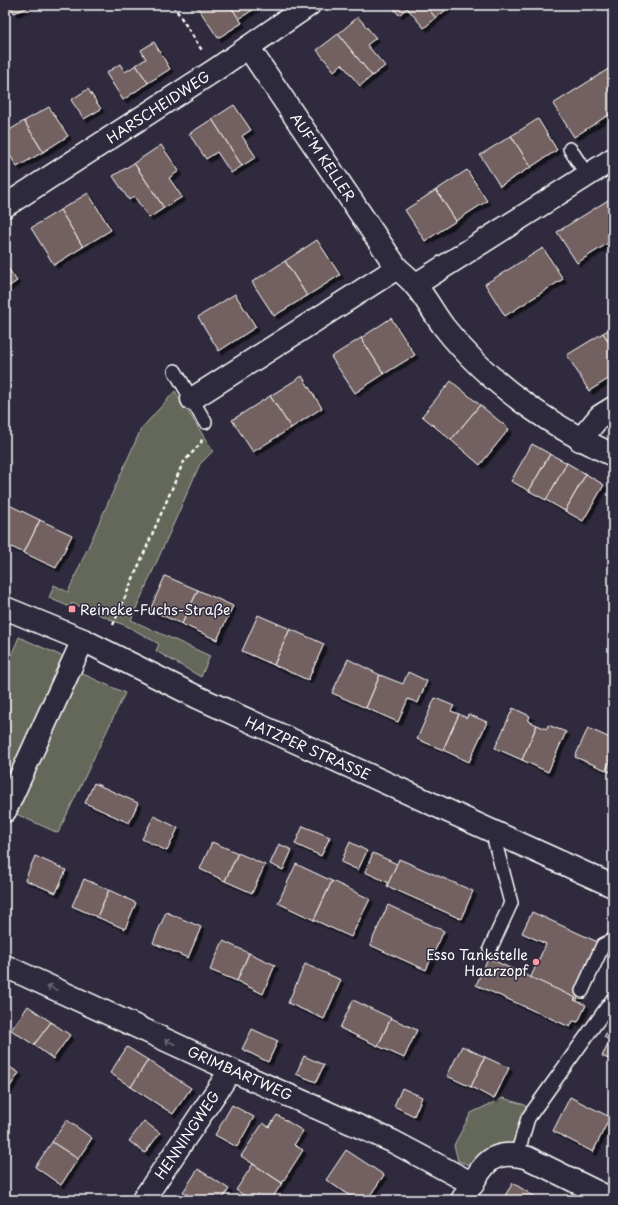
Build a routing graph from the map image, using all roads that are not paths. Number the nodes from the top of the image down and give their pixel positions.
1 (310, 5) edge
2 (248, 47) junction
3 (570, 149) dead end
4 (613, 159) edge
5 (587, 175) junction
6 (5, 206) edge
7 (397, 268) junction
8 (415, 285) junction
9 (175, 371) dead end
10 (192, 399) junction
11 (613, 408) edge
12 (205, 422) road end
13 (580, 440) junction
14 (613, 455) edge
15 (5, 608) edge
16 (83, 640) junction
17 (5, 811) edge
18 (492, 831) junction
19 (613, 886) edge
20 (613, 940) edge
21 (490, 949) dead end
22 (5, 966) edge
23 (582, 991) dead end
24 (613, 999) edge
25 (231, 1070) junction
26 (517, 1155) junction
27 (467, 1192) edge
28 (143, 1200) edge
29 (613, 1200) edge

1 - 2 street, HARSCHEIDWEG
2 - 6 street, HARSCHEIDWEG
2 - 7 street, AUF'M KELLER
3 - 5 lane
4 - 5 street
5 - 8 street
7 - 8 street, AUF'M KELLER
7 - 10 street
8 - 13 street, AUF'M KELLER
9 - 10 lane
10 - 12 lane
11 - 13 street
13 - 14 street, AUF'M KELLER
15 - 16 street, HATZPER STRASSE
16 - 17 street
16 - 18 street, HATZPER STRASSE
18 - 19 street, HATZPER STRASSE
18 - 21 lane
20 - 23 lane
25 -> 22 street, GRIMBARTWEG
24 - 26 lane
25 - 27 street, GRIMBARTWEG
25 - 28 street, HENNINGWEG
26 - 27 street
26 - 29 street

